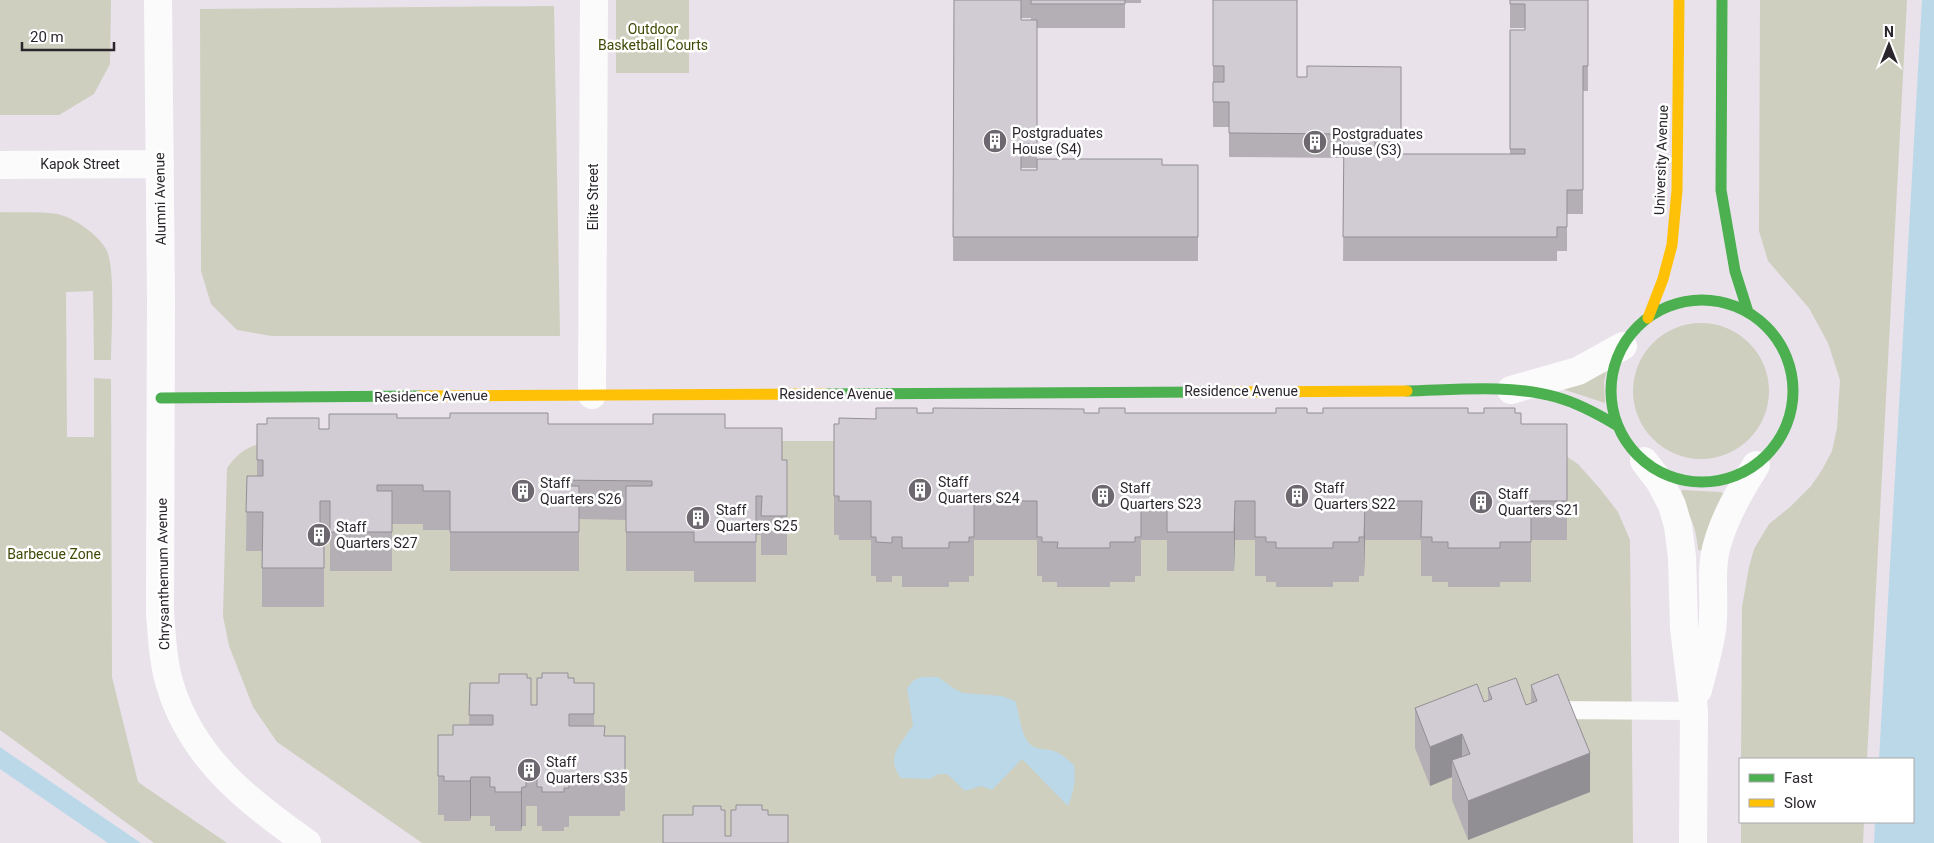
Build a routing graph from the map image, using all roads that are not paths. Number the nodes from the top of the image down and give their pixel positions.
1 (158, 0) edge
2 (594, 0) edge
3 (1679, 0) edge
4 (1722, 0) edge
5 (160, 164) junction
6 (0, 165) edge
7 (1748, 312) junction
8 (1648, 318) junction
9 (1623, 346) junction
10 (1511, 390) junction
11 (592, 395) junction
12 (161, 398) junction
13 (1618, 426) junction
14 (1644, 461) junction
15 (1756, 465) junction
16 (1528, 710) edge
17 (1694, 710) junction
18 (307, 843) edge
19 (1693, 843) edge

1 - 5 street, Alumni Avenue
2 - 11 street, Elite Street
3 - 8 street, University Avenue
4 - 7 street
5 - 6 street, Kapok Street
5 - 12 street, Alumni Avenue
7 - 8 street
7 - 15 street
8 - 9 street
9 - 10 street, Residence Avenue
9 - 13 street
10 - 11 street, Residence Avenue
10 - 13 street, Residence Avenue
11 - 12 street, Residence Avenue
12 - 18 street, Chrysanthemum Avenue
13 - 14 street
14 - 15 street
14 - 17 street
15 - 17 street
16 - 17 lane
17 - 19 street

